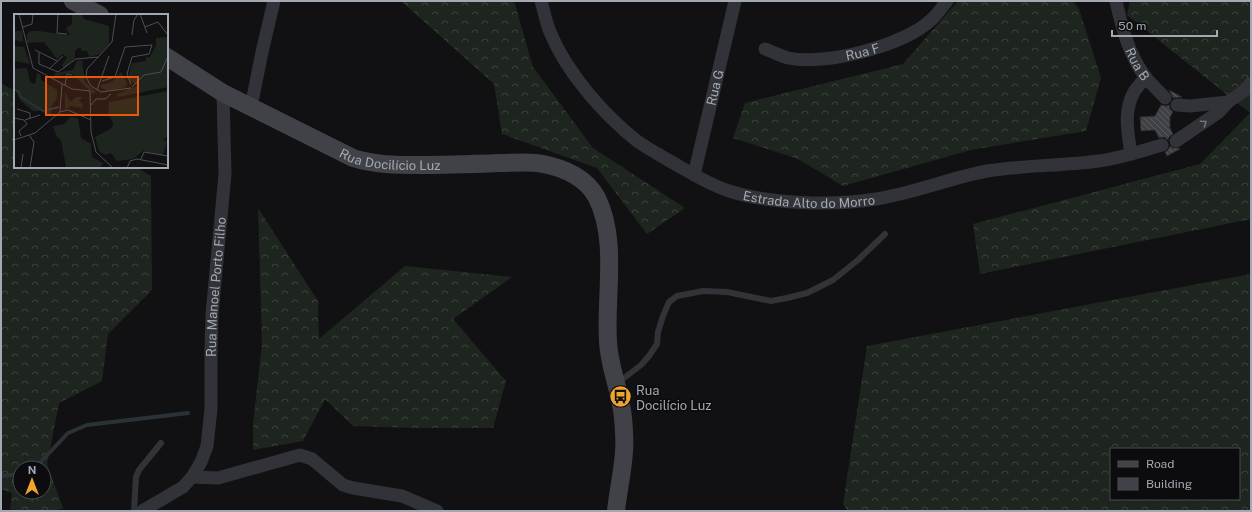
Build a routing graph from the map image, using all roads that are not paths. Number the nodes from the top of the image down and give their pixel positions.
1 (73, 1) edge
2 (274, 1) edge
3 (540, 1) edge
4 (735, 1) edge
5 (947, 1) edge
6 (1116, 1) edge
7 (98, 14) edge
8 (765, 49) dead end
9 (168, 58) edge
10 (1146, 78) junction
11 (1251, 83) edge
12 (223, 93) junction
13 (1165, 98) dead end
14 (1228, 102) junction
15 (1177, 105) dead end
16 (251, 107) junction
17 (1176, 141) dead end
18 (1162, 145) dead end
19 (1131, 154) junction
20 (694, 174) junction
21 (885, 234) dead end
22 (616, 385) junction
23 (161, 443) dead end
24 (192, 477) junction
25 (134, 511) edge
26 (142, 511) edge
27 (437, 511) edge
28 (616, 511) edge

1 - 7 main road
2 - 16 street
3 - 20 street, Estrada Alto do Morro
4 - 20 street, Rua G
5 - 8 street, Rua F
6 - 10 street, Rua B
9 - 12 main road, Rua Docilício Luz
10 - 13 street, Rua B
10 - 19 street
11 - 14 street
12 - 16 main road, Rua Docilício Luz
12 - 24 street, Rua Manoel Porto Filho
14 - 15 street
17 -> 14 street
16 - 22 main road, Rua Docilício Luz
18 - 19 street, Estrada Alto do Morro
19 - 20 street, Estrada Alto do Morro
21 - 22 lane
22 - 28 main road, Rua Docilício Luz
23 - 25 lane
24 - 26 street, Rua Manoel Porto Filho
24 - 27 street

